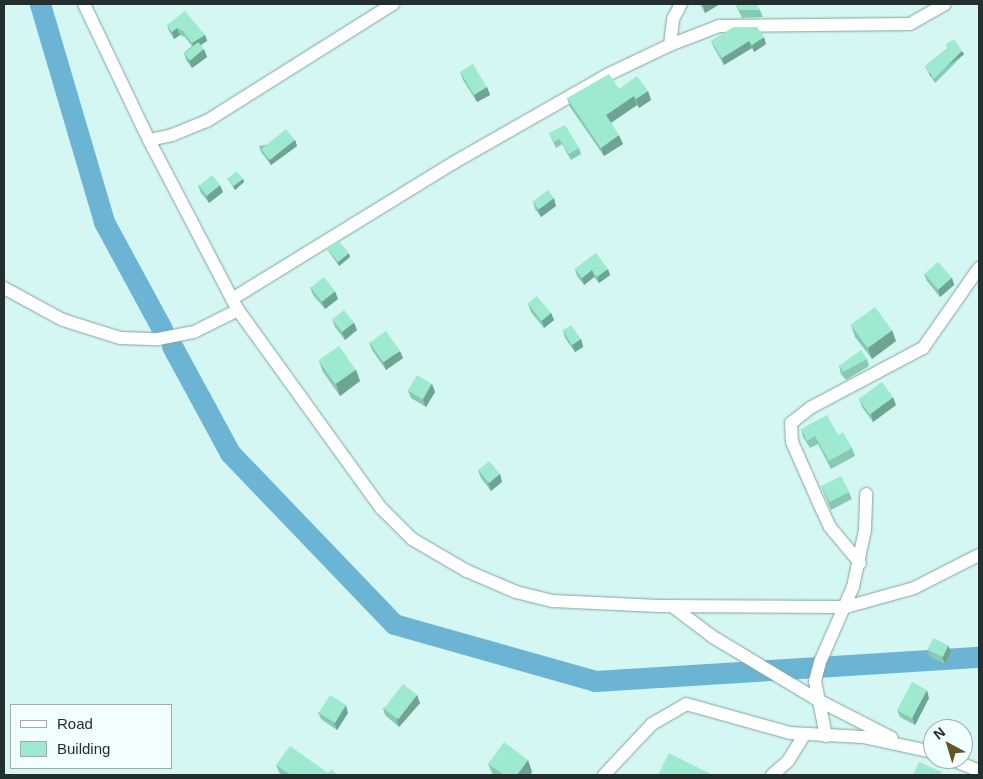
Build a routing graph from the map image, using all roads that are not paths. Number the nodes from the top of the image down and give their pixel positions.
1 (84, 4) edge
2 (393, 4) edge
3 (681, 4) edge
4 (945, 4) edge
5 (670, 45) junction
6 (149, 140) junction
7 (979, 268) edge
8 (4, 288) edge
9 (232, 299) junction
10 (238, 310) junction
11 (866, 494) dead end
12 (979, 556) edge
13 (860, 563) junction
14 (672, 606) junction
15 (846, 608) junction
16 (816, 699) junction
17 (806, 734) junction
18 (826, 736) junction
19 (901, 743) junction
20 (923, 749) edge
21 (604, 775) edge
22 (772, 775) edge

1 - 6 street
2 - 6 street
3 - 5 street
4 - 5 street
5 - 9 street
6 - 9 street
7 - 13 street
8 - 10 street
9 - 10 street
10 - 14 street
11 - 13 street
12 - 15 street
13 - 15 street
14 - 15 street
14 - 16 street
15 - 16 street
16 - 18 street
16 - 19 street
17 - 18 street
17 - 21 street
17 - 22 street
18 - 19 street
19 - 20 street

